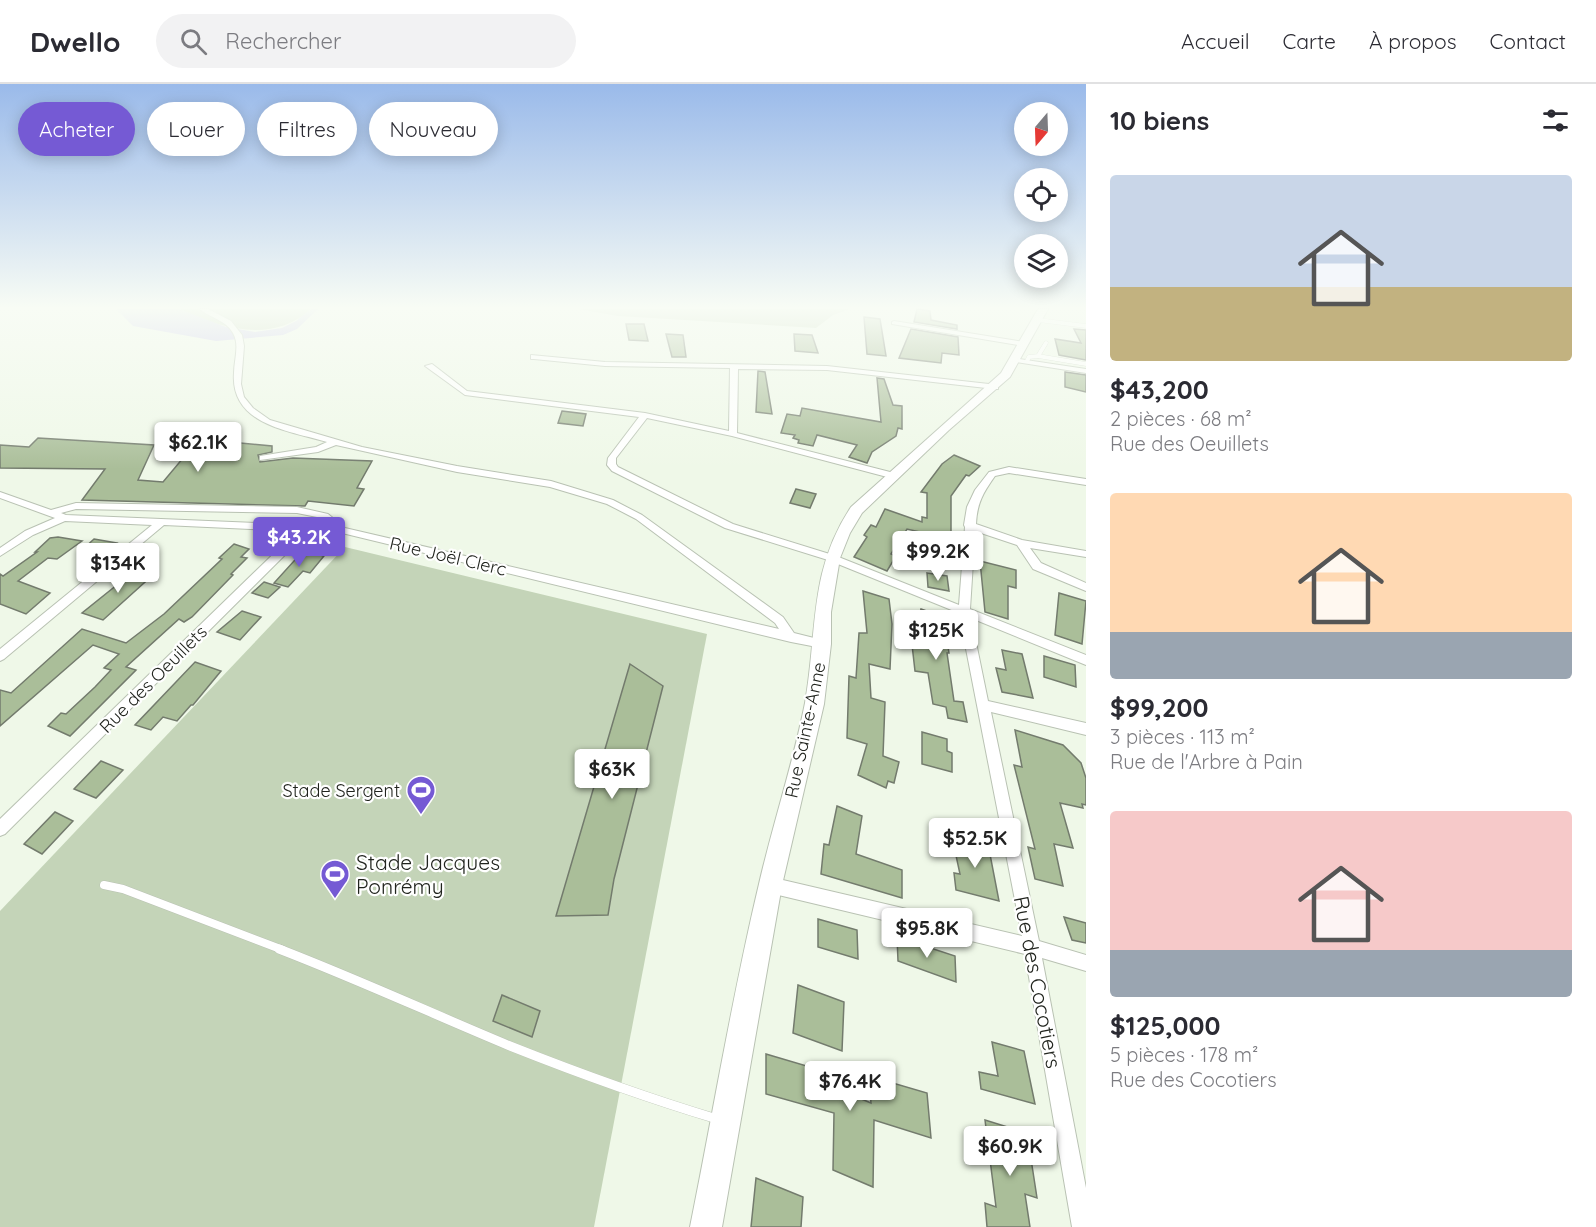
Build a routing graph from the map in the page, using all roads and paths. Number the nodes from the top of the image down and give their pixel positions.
1 (238, 362) edge
2 (590, 362) edge
3 (1019, 362) edge
4 (1035, 362) edge
5 (429, 366) dead end
6 (734, 368) junction
7 (1086, 371) edge
8 (995, 387) junction
9 (645, 415) junction
10 (733, 434) junction
11 (335, 442) junction
12 (263, 458) dead end
13 (891, 476) junction
14 (1083, 484) edge
15 (0, 495) edge
16 (49, 513) junction
17 (65, 518) junction
18 (161, 523) junction
19 (969, 525) junction
20 (306, 528) junction
21 (342, 530) junction
22 (1021, 543) junction
23 (0, 553) edge
24 (1086, 554) edge
25 (832, 558) junction
26 (1086, 587) edge
27 (964, 612) junction
28 (791, 638) junction
29 (822, 644) junction
30 (0, 656) edge
31 (1086, 660) edge
32 (983, 705) junction
33 (1086, 729) edge
34 (0, 829) edge
35 (105, 885) dead end
36 (770, 885) junction
37 (1032, 947) junction
38 (1086, 963) edge
39 (725, 1121) junction
40 (706, 1227) edge
41 (1083, 1227) edge

1 - 11 street
2 - 6 street
3 - 8 main road, Rue Sainte-Anne
4 - 7 street
5 - 9 street
6 - 8 street
6 - 10 street
8 - 13 main road, Rue Sainte-Anne
9 - 10 street
9 - 25 street
10 - 13 street
11 - 12 street
11 - 28 street
13 - 25 main road, Rue Sainte-Anne
14 - 19 street, Rue des Cocotiers
15 - 16 street, Rue Joël Clerc
16 - 17 street, Rue Joël Clerc
16 - 21 street
17 - 18 street, Rue Joël Clerc
17 - 23 street
18 - 20 street, Rue Joël Clerc
18 - 30 street
19 - 22 street
19 - 27 street, Rue des Cocotiers
20 - 21 street, Rue Joël Clerc
20 - 34 street, Rue des Oeuillets
21 - 28 street, Rue Joël Clerc
22 - 24 street
22 - 26 street
25 - 27 street
25 - 29 main road, Rue Sainte-Anne
27 - 31 street
27 - 32 street, Rue des Cocotiers
28 - 29 street, Rue Joël Clerc
29 - 36 main road, Rue Sainte-Anne
32 - 33 street
32 - 37 street, Rue des Cocotiers
35 - 39 lane
36 - 37 street
36 - 39 main road, Rue Sainte-Anne
37 - 38 street
37 - 41 street, Rue des Cocotiers
39 - 40 main road, Rue Sainte-Anne

